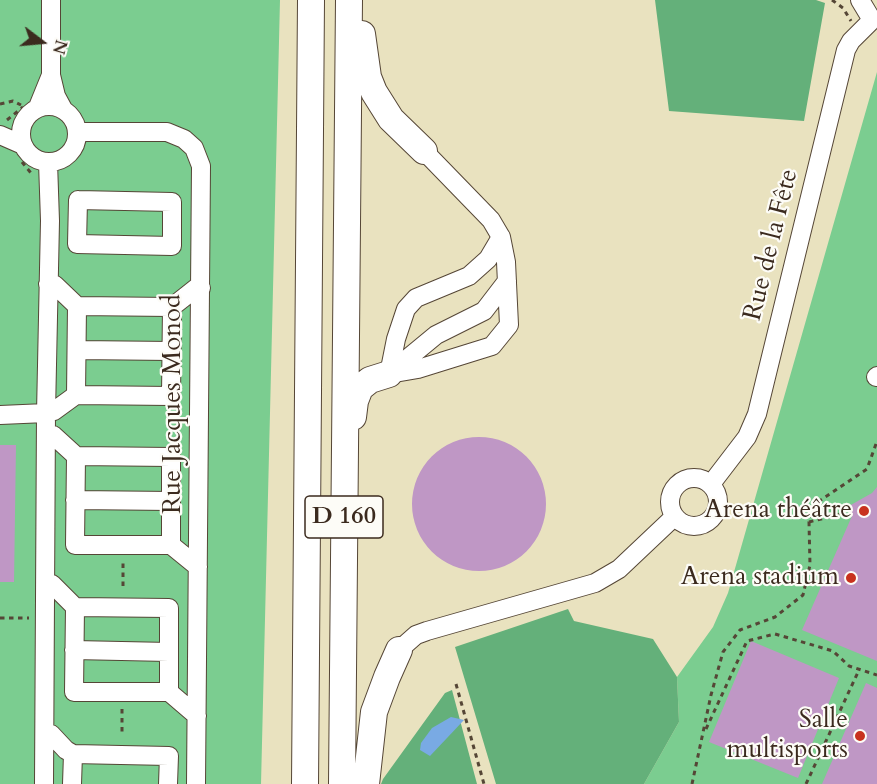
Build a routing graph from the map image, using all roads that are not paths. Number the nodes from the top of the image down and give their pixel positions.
1 (51, 0) edge
2 (311, 0) edge
3 (349, 0) edge
4 (361, 0) edge
5 (860, 0) edge
6 (874, 21) edge
7 (51, 75) junction
8 (63, 109) junction
9 (31, 114) junction
10 (77, 132) junction
11 (0, 133) edge
12 (22, 145) junction
13 (424, 151) joint
14 (48, 162) junction
15 (501, 237) junction
16 (77, 244) junction
17 (172, 246) junction
18 (201, 263) junction
19 (48, 265) junction
20 (507, 281) junction
21 (48, 284) junction
22 (201, 288) junction
23 (77, 306) junction
24 (172, 307) junction
25 (77, 350) junction
26 (171, 351) junction
27 (389, 374) junction
28 (76, 395) junction
29 (171, 396) junction
30 (46, 413) junction
31 (200, 413) junction
32 (0, 415) edge
33 (47, 435) junction
34 (200, 437) junction
35 (76, 456) junction
36 (171, 457) junction
37 (344, 480) junction
38 (711, 484) junction
39 (75, 500) junction
40 (171, 501) junction
41 (674, 517) junction
42 (75, 545) junction
43 (171, 545) junction
44 (46, 562) junction
45 (198, 567) junction
46 (46, 584) junction
47 (198, 587) junction
48 (75, 608) junction
49 (170, 608) junction
50 (74, 650) junction
51 (399, 650) joint
52 (169, 652) junction
53 (74, 692) junction
54 (169, 692) junction
55 (45, 711) junction
56 (197, 716) junction
57 (45, 734) junction
58 (197, 735) junction
59 (73, 754) junction
60 (169, 756) junction
61 (44, 784) edge
62 (72, 784) edge
63 (168, 784) edge
64 (196, 784) edge
65 (305, 784) edge
66 (342, 784) edge
67 (366, 784) edge

1 - 7 street
2 - 65 highway, D 160
3 - 37 highway, D 160
4 - 13 highway
5 - 6 street
6 - 38 street, Rue de la Fête
7 - 8 street
7 - 9 street
8 - 9 street
8 - 10 street
9 - 11 street
9 - 12 street
10 - 14 street
10 - 18 street, Rue Jacques Monod
11 - 12 street
12 - 14 street
13 - 15 street
14 - 19 street
15 - 20 street
15 - 27 street
16 - 17 street
16 - 17 street
16 - 19 street
17 - 18 street
18 - 22 street, Rue Jacques Monod
19 - 21 street
20 - 27 street
20 - 27 street
21 - 23 street
21 - 30 street
22 - 24 street
22 - 31 street, Rue Jacques Monod
23 - 24 street
23 - 25 street
24 - 26 street
25 - 26 street
25 - 28 street
26 - 29 street
27 - 37 highway
28 - 29 street
28 - 30 street
29 - 31 street
30 - 32 street
30 - 33 street
31 - 34 street, Rue Jacques Monod
33 - 35 street
33 - 44 street
34 - 36 street
34 - 45 street, Rue Jacques Monod
35 - 36 street
35 - 39 street
36 - 40 street
37 - 66 highway, D 160
38 - 41 street
38 - 41 street
39 - 40 street
39 - 42 street
40 - 43 street
41 - 51 street
42 - 43 street
42 - 44 street
43 - 45 street
44 - 46 street
45 - 47 street, Rue Jacques Monod
46 - 48 street
46 - 55 street
47 - 49 street
47 - 56 street, Rue Jacques Monod
48 - 49 street
48 - 50 street
49 - 52 street
50 - 52 street
50 - 53 street
51 - 67 highway
52 - 54 street
53 - 54 street
53 - 55 street
54 - 56 street
55 - 57 street
56 - 58 street, Rue Jacques Monod
57 - 59 street
57 - 61 street
58 - 60 street
58 - 64 street, Rue Jacques Monod
59 - 60 street
59 - 62 street
60 - 63 street

